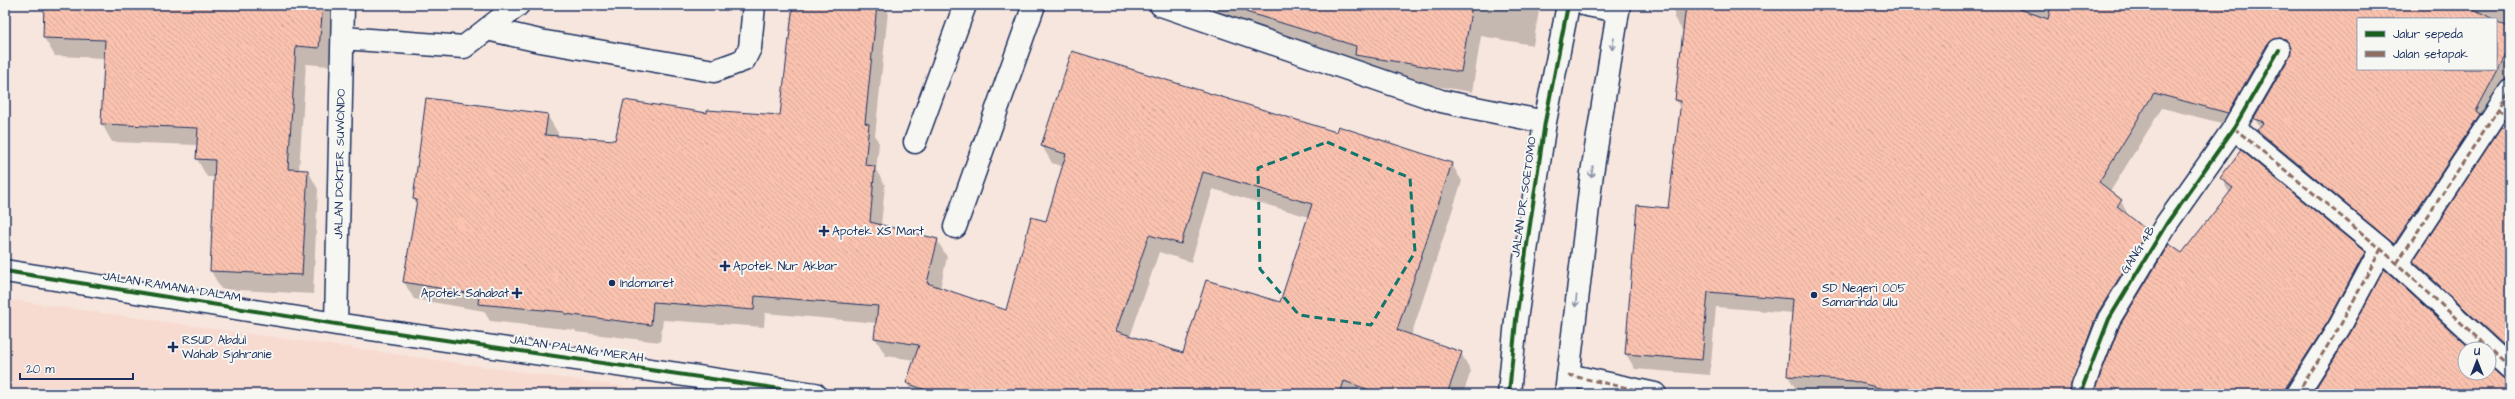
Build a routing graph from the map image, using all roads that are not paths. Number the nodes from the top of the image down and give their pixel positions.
1 (343, 5) edge
2 (518, 5) edge
3 (754, 5) edge
4 (965, 5) edge
5 (1034, 5) edge
6 (1161, 5) edge
7 (1568, 5) edge
8 (1587, 5) edge
9 (1618, 8) edge
10 (487, 29) junction
11 (343, 38) junction
12 (2279, 50) dead end
13 (2510, 91) edge
14 (2504, 113) edge
15 (1545, 122) junction
16 (2234, 128) junction
17 (915, 142) dead end
18 (955, 227) dead end
19 (2381, 249) junction
20 (2397, 263) junction
21 (5, 271) edge
22 (336, 324) junction
23 (2510, 368) edge
24 (1567, 385) edge
25 (815, 394) edge
26 (1509, 394) edge
27 (1655, 394) edge
28 (2080, 394) edge
29 (2297, 394) edge

1 - 11 street, JALAN DOKTER SUWONDO
2 - 10 street
3 - 10 street
4 - 17 street
5 - 18 street
6 - 15 street
7 - 15 street, JALAN DR. SOETOMO
8 - 9 street
9 -> 24 street
10 - 11 street
11 - 22 street, JALAN DOKTER SUWONDO
12 - 16 street, GANG 4B
13 - 14 street
14 - 20 street
15 - 26 street, JALAN DR. SOETOMO
16 - 19 street
16 - 28 street, GANG 4B
19 - 20 street
19 - 29 street
20 - 23 street
21 - 22 street, JALAN RAMANIA DALAM
22 - 25 street, JALAN PALANG MERAH
24 - 27 street

